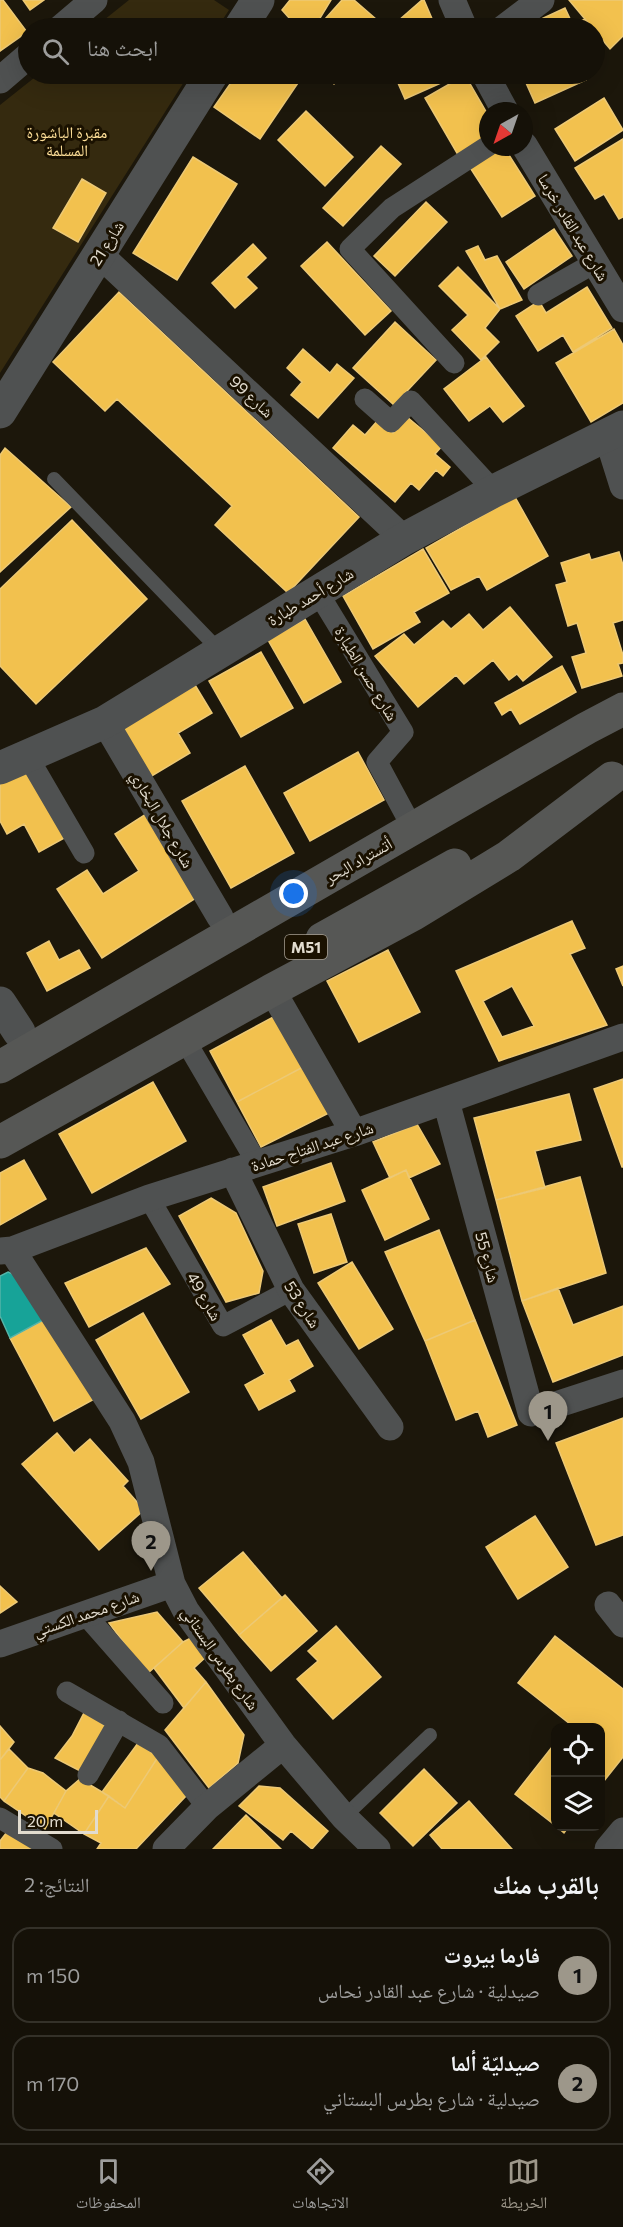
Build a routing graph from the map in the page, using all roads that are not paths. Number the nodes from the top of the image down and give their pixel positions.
1 (94, 0) edge
2 (258, 0) edge
3 (452, 0) edge
4 (541, 0) edge
5 (73, 18) edge
6 (246, 18) edge
7 (460, 18) edge
8 (517, 18) edge
9 (18, 65) edge
10 (0, 80) edge
11 (206, 84) edge
12 (490, 84) edge
13 (500, 102) edge
14 (479, 152) edge
15 (531, 156) edge
16 (99, 254) junction
17 (596, 262) junction
18 (538, 295) dead end
19 (623, 309) edge
20 (454, 363) dead end
21 (365, 399) dead end
22 (0, 412) edge
23 (615, 431) edge
24 (54, 479) dead end
25 (623, 486) edge
26 (494, 491) junction
27 (404, 539) junction
28 (317, 591) junction
29 (220, 651) junction
30 (623, 709) edge
31 (105, 722) junction
32 (586, 728) junction
33 (14, 763) edge
34 (617, 775) edge
35 (405, 814) junction
36 (84, 853) dead end
37 (220, 917) junction
38 (272, 990) junction
39 (0, 1003) edge
40 (10, 1037) edge
41 (623, 1037) edge
42 (185, 1040) junction
43 (0, 1067) edge
44 (446, 1101) junction
45 (0, 1117) edge
46 (354, 1133) junction
47 (0, 1142) edge
48 (245, 1167) junction
49 (149, 1198) junction
50 (6, 1251) edge
51 (291, 1290) junction
52 (623, 1383) edge
53 (390, 1427) dead end
54 (172, 1584) junction
55 (84, 1613) junction
56 (0, 1644) edge
57 (67, 1692) dead end
58 (163, 1703) dead end
59 (119, 1721) junction
60 (430, 1735) dead end
61 (283, 1744) junction
62 (88, 1775) dead end
63 (207, 1807) junction
64 (344, 1817) junction
65 (0, 1818) edge
66 (623, 1831) edge
67 (52, 1849) edge
68 (166, 1849) edge
69 (377, 1849) edge
70 (608, 1849) edge

1 - 5 street
2 - 6 street
3 - 7 street
4 - 8 street
9 - 10 street
11 - 16 street, شارع 21
12 - 13 street
14 - 20 street
15 - 17 street, شارع عبد القادر خرسا
16 - 22 street, شارع 21
16 - 27 street, شارع 99
17 - 18 street
17 - 19 street, شارع عبد القادر خرسا
21 - 26 street
23 - 25 street
23 - 26 street, شارع أحمد طبارة
24 - 29 lane
26 - 27 street, شارع أحمد طبارة
27 - 28 street, شارع أحمد طبارة
28 - 29 street, شارع أحمد طبارة
28 - 35 street, شارع حسن الطيارة
29 - 31 street, شارع أحمد طبارة
30 - 32 highway, أتستراد البحر
31 - 33 street, شارع أحمد طبارة
31 - 37 street, شارع جلال البخاري
32 - 35 highway
32 - 43 highway, أتستراد البحر
33 - 36 street
34 - 38 highway
34 - 45 highway, M51
35 - 37 highway
37 - 40 highway
38 - 42 highway
38 - 46 street
39 - 40 street
41 - 44 street, شارع عبد الفتاح حمادة
42 - 47 highway
42 - 48 street
44 - 46 street, شارع عبد الفتاح حمادة
44 - 52 street, شارع 55
46 - 48 street, شارع عبد الفتاح حمادة
48 - 49 street, شارع عبد الفتاح حمادة
48 - 51 street, شارع 53
49 - 50 street, شارع عبد الفتاح حمادة
49 - 51 street, شارع 49
50 - 54 street, شارع بطرس البستاني
51 - 53 street, شارع 53
54 - 55 street, شارع محمد الكستي
54 - 61 street, شارع بطرس البستاني
55 - 56 street, شارع محمد الكستي
55 - 58 street
57 - 59 street
59 - 62 street
59 - 63 street
60 - 64 lane
61 - 63 street
61 - 64 street, شارع بطرس البستاني
63 - 68 street
64 - 69 street, شارع بطرس البستاني
65 - 67 street
66 - 70 street

